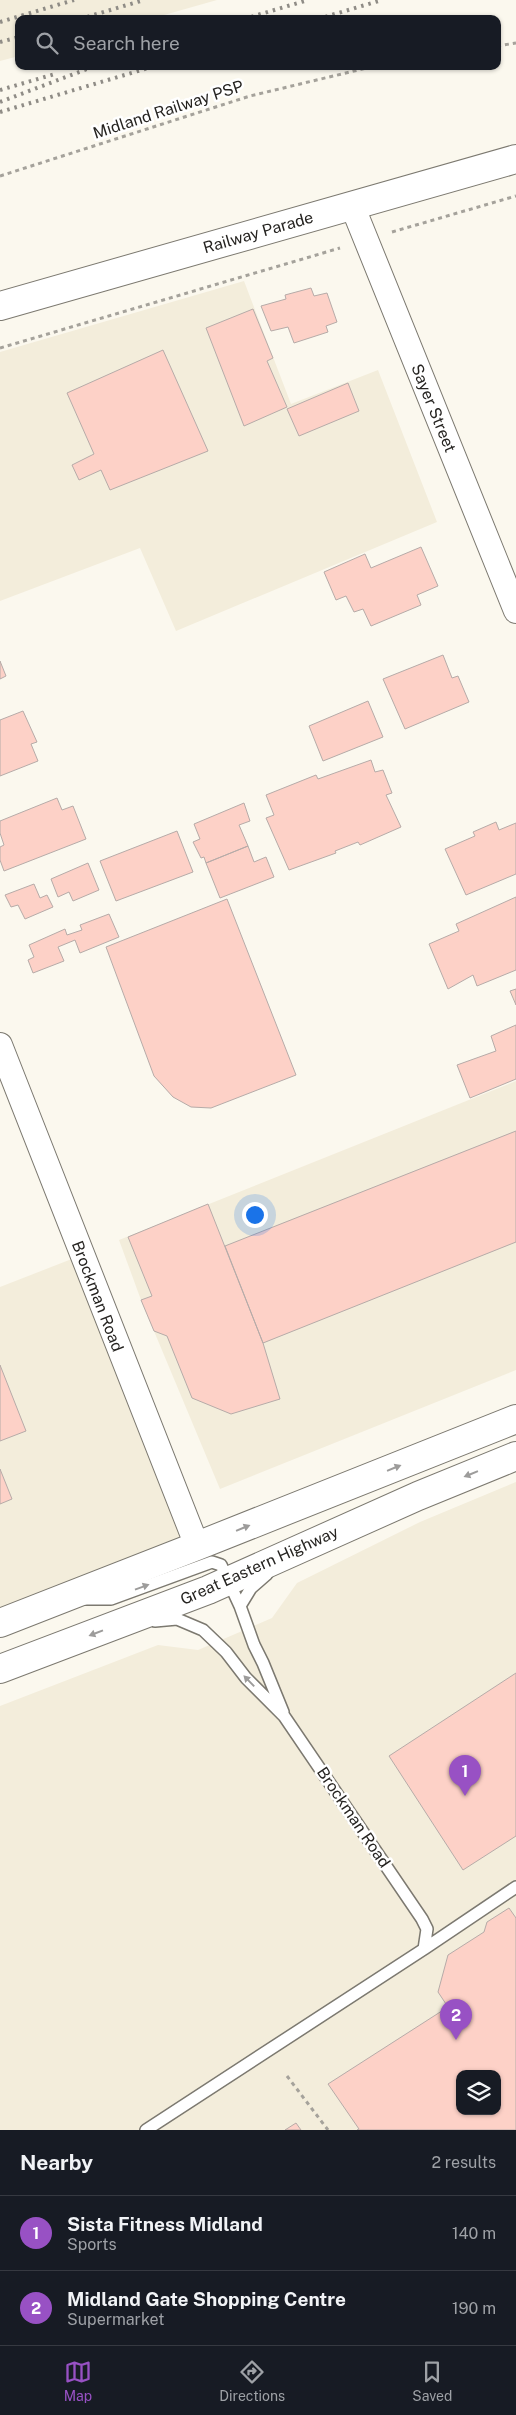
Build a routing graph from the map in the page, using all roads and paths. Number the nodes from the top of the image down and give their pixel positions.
1 (516, 43) edge
2 (501, 45) edge
3 (358, 70) edge
4 (516, 159) edge
5 (0, 176) edge
6 (516, 196) edge
7 (352, 205) junction
8 (366, 240) junction
9 (0, 306) edge
10 (0, 348) edge
11 (516, 611) edge
12 (0, 1045) edge
13 (516, 1418) edge
14 (516, 1456) edge
15 (198, 1546) junction
16 (291, 1551) junction
17 (229, 1580) junction
18 (60, 1600) junction
19 (240, 1606) junction
20 (123, 1622) junction
21 (0, 1623) edge
22 (0, 1669) edge
23 (284, 1716) junction
24 (516, 1887) edge
25 (424, 1949) junction
26 (287, 2076) dead end
27 (146, 2130) edge
28 (328, 2130) edge

1 - 2 path
3 - 5 path, Midland Railway PSP
4 - 7 main road, Railway Parade
6 - 8 path
7 - 8 street, Sayer Street
7 - 9 main road, Railway Parade
8 - 10 path
8 - 11 street, Sayer Street
12 - 15 street, Brockman Road
15 -> 13 main road
14 -> 16 main road, Great Eastern Highway
15 - 18 main road
16 - 17 main road, Great Eastern Highway
16 - 19 lane
18 -> 17 lane, Brockman Road
17 - 19 lane, Brockman Road
17 - 20 main road, Great Eastern Highway
18 - 21 main road
19 - 23 lane, Brockman Road
20 -> 22 main road, Great Eastern Highway
23 -> 20 lane, Brockman Road
23 - 25 lane, Brockman Road
24 - 25 lane
25 - 27 lane
26 - 28 path

